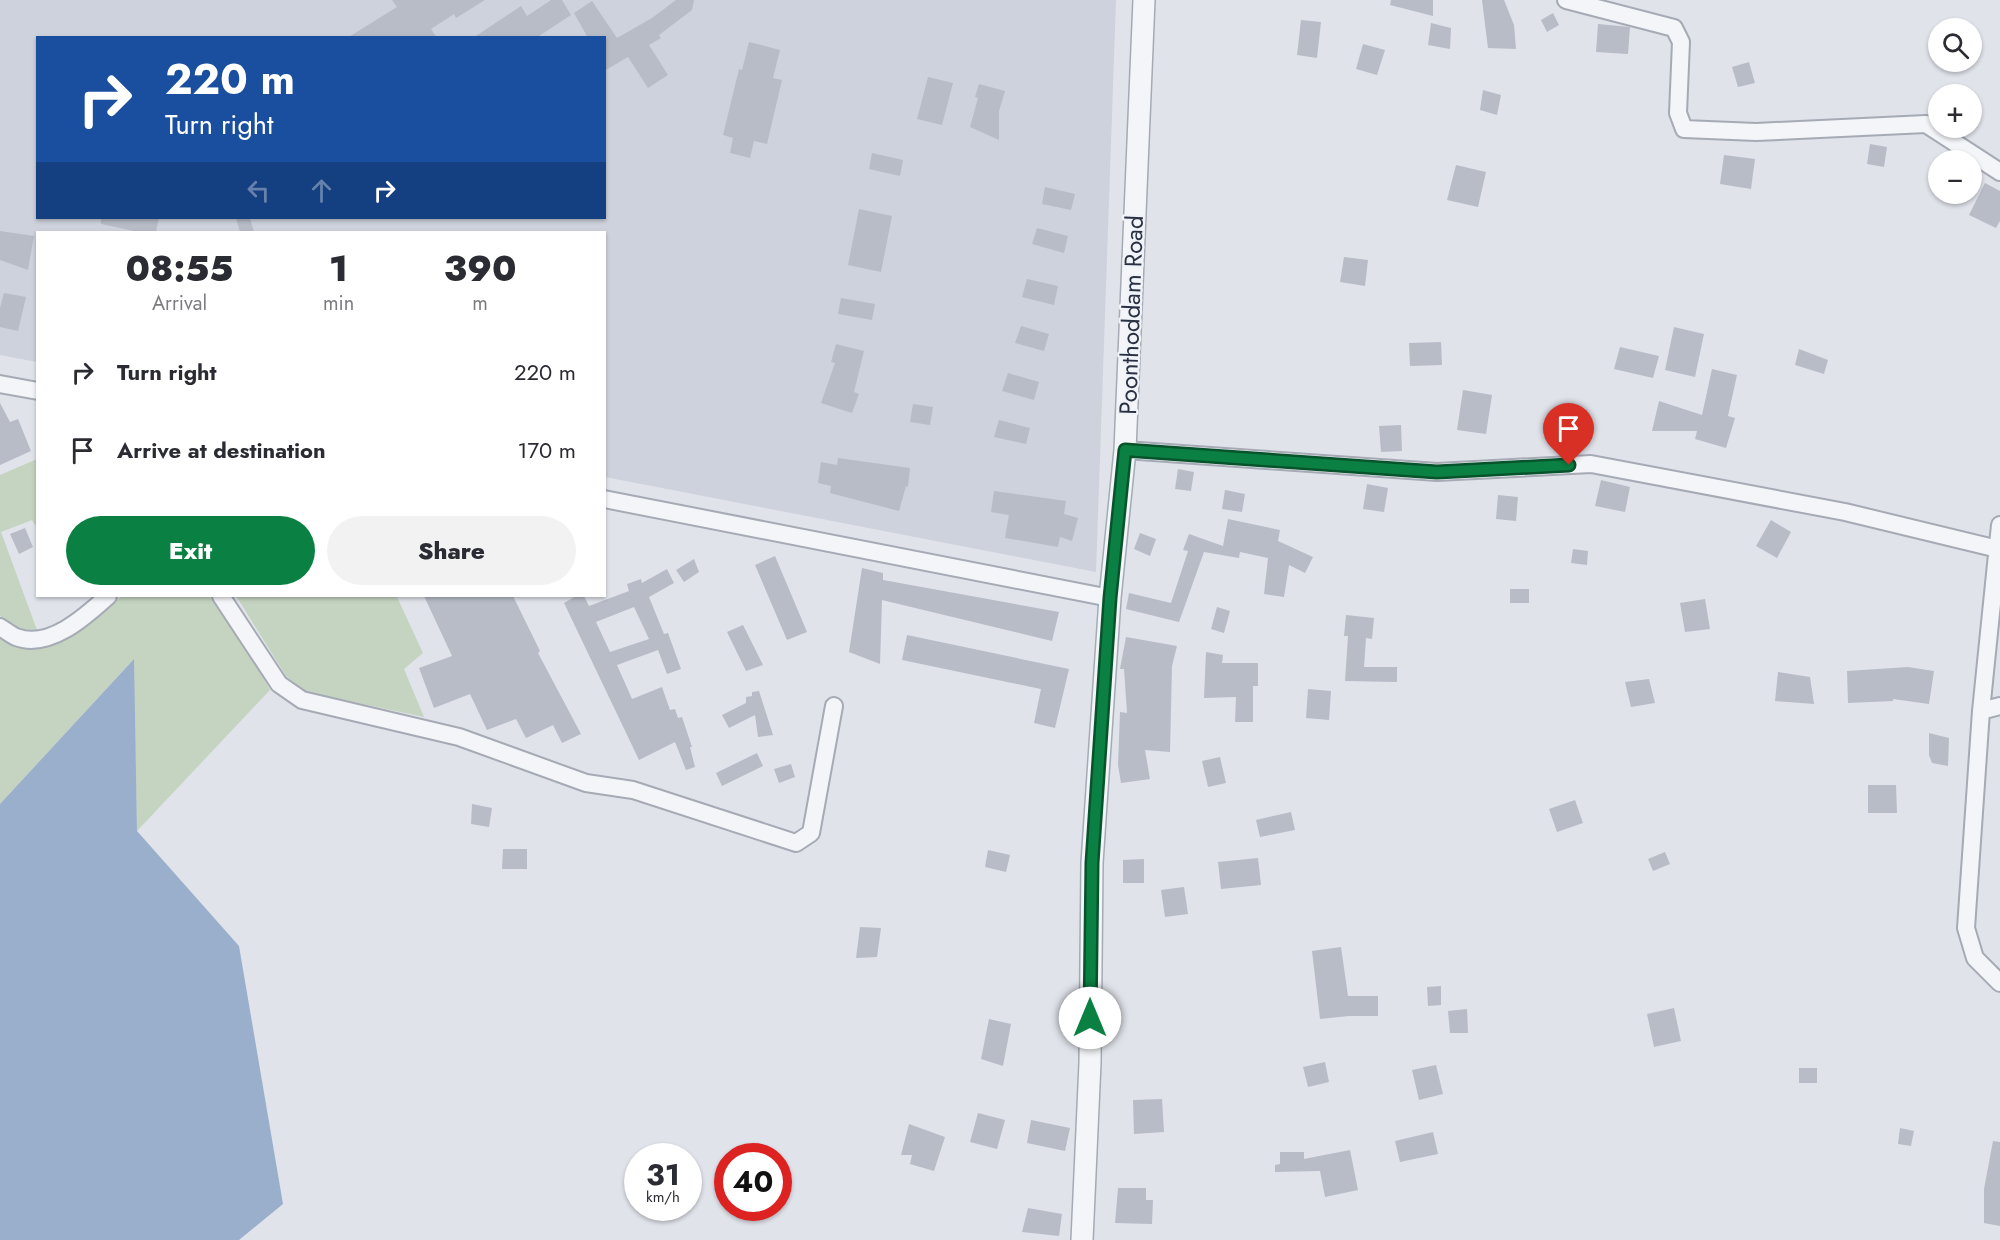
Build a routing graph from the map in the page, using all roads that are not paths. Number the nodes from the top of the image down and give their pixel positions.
1 (1144, 0) edge
2 (1566, 0) edge
3 (2000, 172) edge
4 (0, 384) edge
5 (36, 391) edge
6 (1125, 450) junction
7 (606, 499) edge
8 (2000, 525) edge
9 (1998, 549) junction
10 (107, 597) edge
11 (222, 597) edge
12 (1110, 598) junction
13 (0, 627) edge
14 (834, 706) dead end
15 (2000, 706) edge
16 (1981, 711) junction
17 (2000, 984) edge
18 (1082, 1240) edge

1 - 6 street, Poonthoddam Road
2 - 3 street
4 - 5 street
6 - 9 street
6 - 12 street, Poonthoddam Road
7 - 12 street
8 - 9 street
9 - 16 street
10 - 13 street
11 - 14 street
12 - 18 street, Poonthoddam Road
15 - 16 street
16 - 17 street

